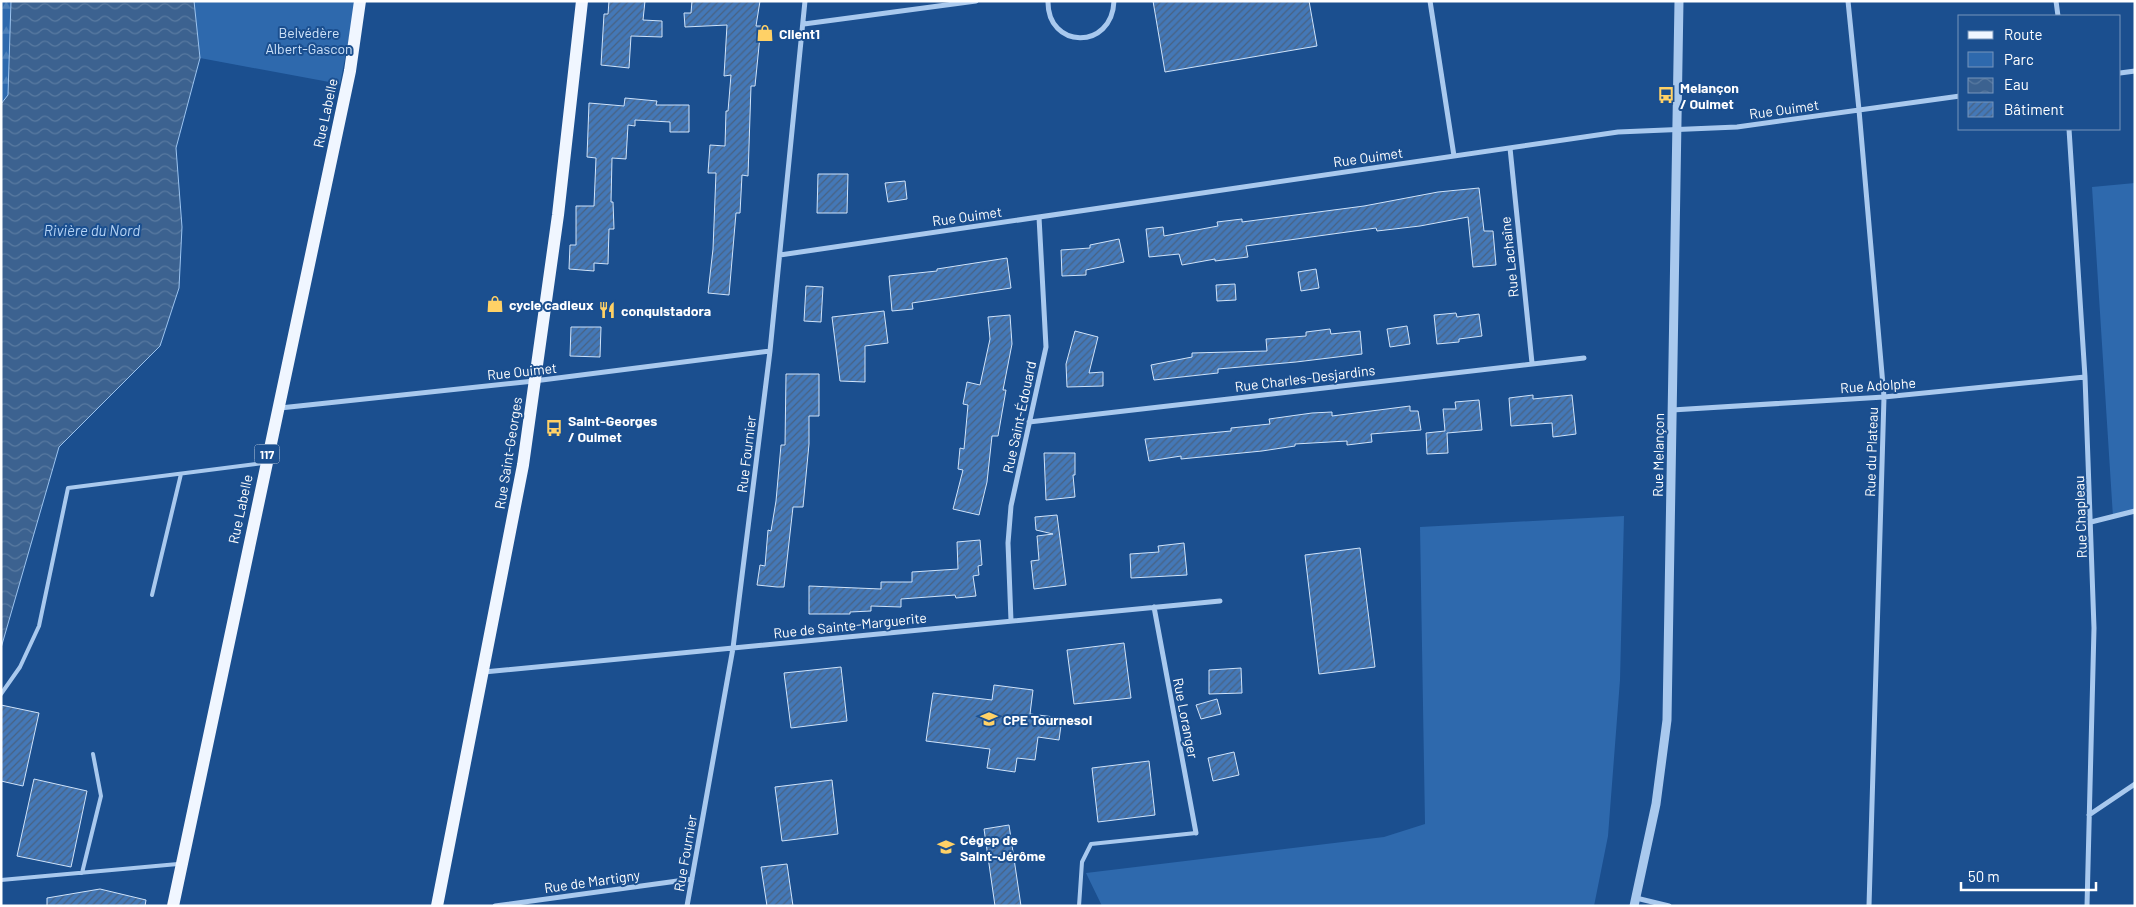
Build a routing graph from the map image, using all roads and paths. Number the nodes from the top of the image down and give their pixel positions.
1 (360, 1) edge
2 (582, 1) edge
3 (805, 1) edge
4 (976, 1) edge
5 (1048, 1) edge
6 (1114, 1) edge
7 (1430, 1) edge
8 (1679, 1) edge
9 (1848, 1) edge
10 (2056, 1) edge
11 (2058, 15) edge
12 (804, 24) junction
13 (2135, 71) edge
14 (2121, 73) edge
15 (1958, 96) edge
16 (1859, 110) junction
17 (1677, 130) junction
18 (2069, 130) edge
19 (1510, 148) junction
20 (1454, 156) junction
21 (1039, 217) junction
22 (780, 255) junction
23 (770, 352) junction
24 (1584, 358) dead end
25 (1532, 363) junction
26 (2085, 377) junction
27 (534, 381) junction
28 (1884, 397) junction
29 (277, 408) junction
30 (1672, 410) junction
31 (1029, 422) junction
32 (266, 463) junction
33 (181, 474) junction
34 (2135, 510) edge
35 (2091, 522) junction
36 (152, 595) dead end
37 (1220, 601) dead end
38 (1154, 607) junction
39 (1011, 621) junction
40 (733, 648) junction
41 (483, 672) junction
42 (1, 694) edge
43 (92, 754) dead end
44 (2135, 784) edge
45 (2089, 815) junction
46 (1196, 833) joint
47 (182, 864) junction
48 (82, 873) junction
49 (692, 879) junction
50 (1, 880) edge
51 (1635, 902) edge
52 (173, 906) edge
53 (437, 906) edge
54 (494, 906) edge
55 (687, 906) edge
56 (1079, 906) edge
57 (1668, 906) edge
58 (1869, 906) edge
59 (2087, 906) edge

1 - 29 main road, Rue Labelle / 117
2 - 27 main road, Rue Saint-Georges
3 - 12 street, Rue Fournier
4 - 12 street
5 - 6 street
7 - 20 street
8 - 17 street, Rue Melançon
9 - 16 street, Rue du Plateau
10 - 11 street
12 - 22 street, Rue Fournier
13 - 14 street
15 - 16 street, Rue Ouimet
16 - 17 street, Rue Ouimet
16 - 28 street, Rue du Plateau
17 - 19 street, Rue Ouimet
17 - 30 street, Rue Melançon
18 - 26 street, Rue Chapleau
19 - 20 street, Rue Ouimet
19 - 25 street, Rue Lachaîne
20 - 21 street, Rue Ouimet
21 - 22 street, Rue Ouimet
21 - 31 street, Rue Saint-Édouard
22 - 23 street, Rue Fournier
23 - 27 street, Rue Ouimet
23 - 40 street, Rue Fournier
24 - 25 street, Rue Charles-Desjardins
25 - 31 street, Rue Charles-Desjardins
26 - 28 street, Rue Adolphe
26 - 35 street, Rue Chapleau
27 - 29 street, Rue Ouimet
27 - 41 main road, Rue Saint-Georges
28 - 30 street, Rue Adolphe
28 - 58 street, Rue du Plateau
29 - 32 main road, Rue Labelle / 117
30 - 51 street, Rue Melançon
31 - 39 street, Rue Saint-Édouard
32 - 33 lane
32 - 47 main road, Rue Labelle / 117
33 - 36 lane
33 - 42 lane
34 - 35 street
35 - 45 street, Rue Chapleau
37 - 38 street, Rue de Sainte-Marguerite
38 - 39 street, Rue de Sainte-Marguerite
38 - 46 street, Rue Loranger
39 - 40 street, Rue de Sainte-Marguerite
40 - 41 street, Rue de Sainte-Marguerite
40 - 49 street, Rue Fournier
41 - 53 main road, Rue Saint-Georges
43 - 48 lane
44 - 45 street
45 - 59 street, Rue Chapleau
46 - 56 lane
47 - 48 lane
47 - 52 main road, Rue Labelle / 117
48 - 50 lane
49 - 54 street, Rue de Martigny
49 - 55 street, Rue Fournier
51 - 57 street

